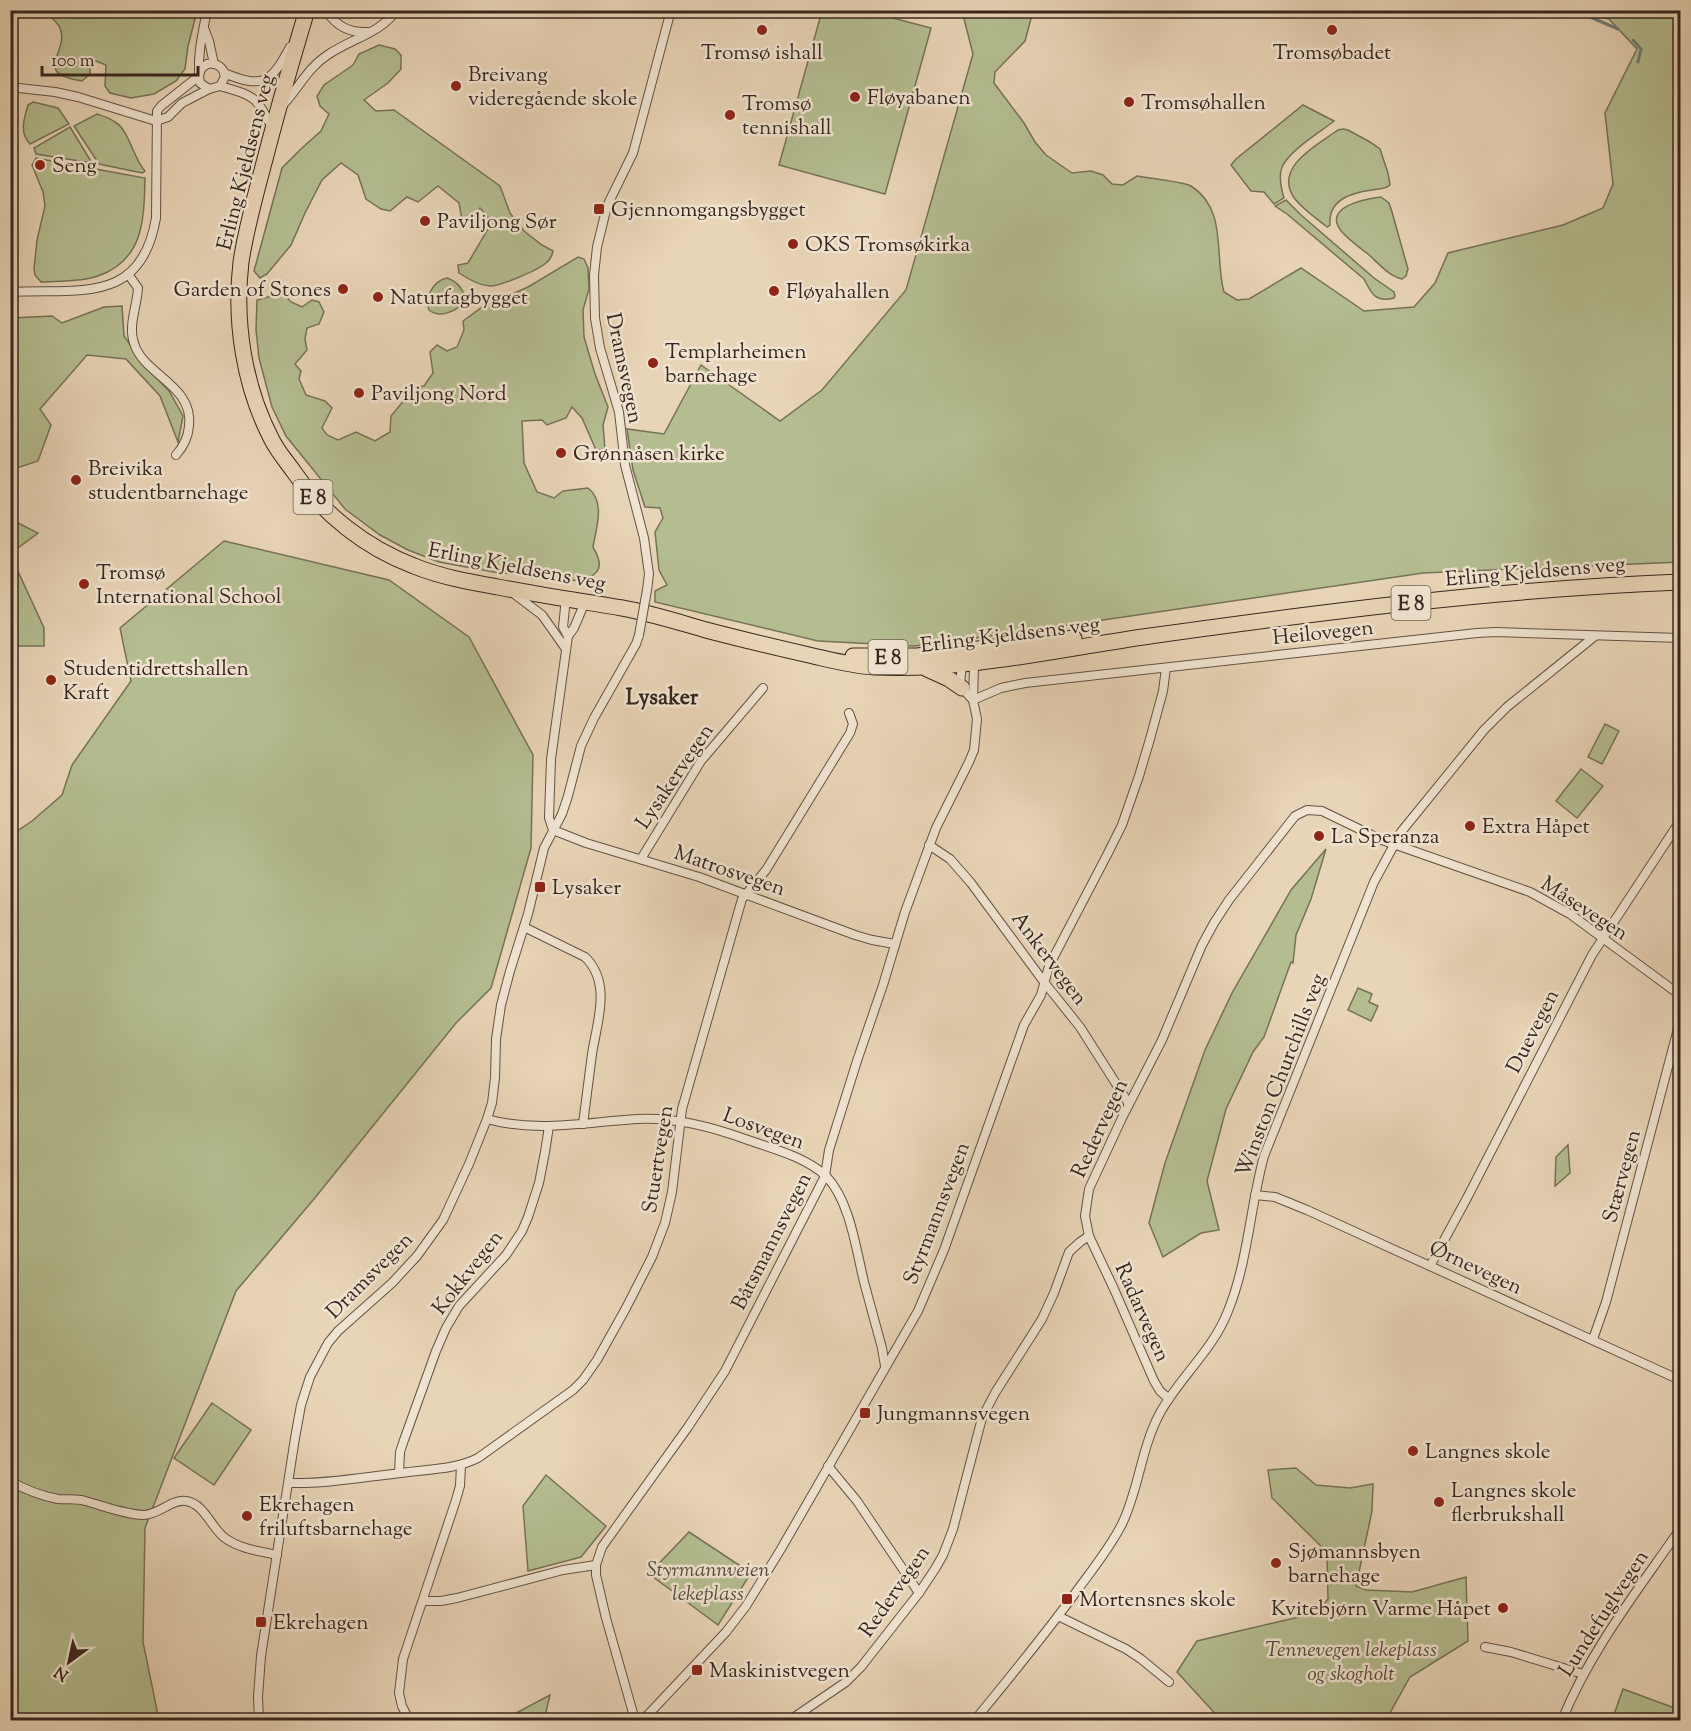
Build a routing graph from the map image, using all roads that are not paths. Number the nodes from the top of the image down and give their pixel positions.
1 (207, 10) edge
2 (325, 10) edge
3 (397, 10) edge
4 (671, 10) edge
5 (306, 15) edge
6 (204, 28) junction
7 (374, 31) junction
8 (214, 63) junction
9 (224, 73) junction
10 (199, 74) junction
11 (220, 86) junction
12 (10, 87) edge
13 (209, 89) junction
14 (277, 112) junction
15 (156, 121) junction
16 (272, 129) junction
17 (128, 274) junction
18 (10, 292) edge
19 (176, 455) dead end
20 (1680, 582) edge
21 (508, 589) junction
22 (566, 598) junction
23 (585, 602) junction
24 (568, 636) junction
25 (1594, 636) junction
26 (1680, 638) edge
27 (566, 650) junction
28 (811, 655) junction
29 (967, 660) junction
30 (924, 668) junction
31 (1166, 668) junction
32 (763, 688) dead end
33 (962, 688) junction
34 (973, 700) junction
35 (849, 713) dead end
36 (1680, 821) edge
37 (553, 830) junction
38 (1393, 844) junction
39 (929, 845) junction
40 (641, 859) junction
41 (746, 894) junction
42 (524, 927) junction
43 (1603, 939) junction
44 (895, 944) junction
45 (1044, 982) junction
46 (1680, 995) edge
47 (1680, 1021) edge
48 (1129, 1104) junction
49 (487, 1119) junction
50 (680, 1121) junction
51 (583, 1124) junction
52 (549, 1126) junction
53 (825, 1176) junction
54 (1254, 1195) junction
55 (1089, 1236) junction
56 (1430, 1266) junction
57 (1593, 1339) junction
58 (885, 1366) junction
59 (1680, 1380) edge
60 (1169, 1399) junction
61 (461, 1465) junction
62 (828, 1466) junction
63 (399, 1473) junction
64 (10, 1481) edge
65 (289, 1483) junction
66 (1680, 1529) edge
67 (277, 1555) junction
68 (596, 1565) junction
69 (919, 1593) junction
70 (423, 1601) junction
71 (1058, 1616) junction
72 (1485, 1647) dead end
73 (1583, 1674) junction
74 (1169, 1682) dead end
75 (259, 1720) edge
76 (409, 1720) edge
77 (635, 1720) edge
78 (643, 1720) edge
79 (790, 1720) edge
80 (975, 1720) edge
81 (1562, 1720) edge

1 - 6 street
2 - 7 street
3 - 7 street
4 - 37 street, Dramsvegen, bridge
5 - 9 street
5 - 14 highway, Erling Kjeldsens veg / E 8
6 - 8 street
6 - 10 street
7 - 14 street
8 - 9 street
8 - 10 street
9 - 11 street
10 - 13 street
10 - 15 street
11 - 13 street
11 - 16 street
12 - 15 street
13 - 15 street
14 - 16 highway, Erling Kjeldsens veg / E 8
15 - 17 street
16 - 21 highway, Erling Kjeldsens veg / E 8
17 - 18 street
17 - 19 street
20 - 29 highway, Erling Kjeldsens veg / E 8
21 - 22 highway, Erling Kjeldsens veg / E 8
21 - 27 street
22 - 23 highway, Erling Kjeldsens veg / E 8
22 - 24 street, Dramsvegen
23 - 24 street, Dramsvegen
23 - 28 highway, Erling Kjeldsens veg / E 8
24 - 27 street, Dramsvegen
25 - 26 street, Heilovegen
25 - 31 street, Heilovegen
25 - 38 street, Winston Churchills veg
27 - 37 street, Dramsvegen
28 - 29 highway, Erling Kjeldsens veg / E 8
28 - 30 highway, Erling Kjeldsens veg / E 8
29 - 30 highway, Erling Kjeldsens veg / E 8
29 - 33 street
29 - 34 street, Båtsmannsvegen
30 - 33 highway, E 8
31 - 34 street, Heilovegen
31 - 45 street, Styrmannsvegen
32 - 40 street, Lysakervegen
33 - 34 street
34 - 39 street, Båtsmannsvegen
35 - 41 street, Stuertvegen
36 - 43 street, Duevegen
37 - 40 street, Matrosvegen
37 - 42 street, Dramsvegen
38 - 43 street, Måsevegen
38 - 48 street, Redervegen
38 - 54 street, Winston Churchills veg
39 - 44 street, Båtsmannsvegen
39 - 45 street, Ankervegen
40 - 41 street, Matrosvegen
41 - 44 street, Matrosvegen
41 - 50 street, Stuertvegen
42 - 49 street, Dramsvegen
42 - 51 street
43 - 46 street, Måsevegen
43 - 56 street, Duevegen
44 - 53 street, Båtsmannsvegen
45 - 48 street, Ankervegen
45 - 58 street, Styrmannsvegen
47 - 57 street, Stærvegen
48 - 55 street, Redervegen
49 - 52 street, Losvegen
49 - 65 street, Dramsvegen
50 - 51 street, Losvegen
50 - 53 street, Losvegen
50 - 61 street, Stuertvegen
51 - 52 street, Losvegen
52 - 63 street, Kokkvegen
53 - 58 street, Losvegen
53 - 68 street, Båtsmannsvegen
54 - 56 street, Ørnevegen
54 - 60 street, Winston Churchills veg
55 - 60 street, Radarvegen
55 - 69 street, Redervegen
56 - 57 street, Ørnevegen
57 - 59 street, Ørnevegen
58 - 62 street, Styrmannsvegen
60 - 71 street, Winston Churchills veg
61 - 63 street, Stuertvegen
61 - 70 street
62 - 69 street
62 - 78 street, Styrmannsvegen
63 - 65 street, Stuertvegen
64 - 67 street
65 - 67 street, Dramsvegen
66 - 73 street, Lundefuglvegen
67 - 75 street, Dramsvegen
68 - 70 street
68 - 77 street
69 - 79 street, Redervegen
70 - 76 street
71 - 74 street
71 - 80 street, Winston Churchills veg
72 - 73 street
73 - 81 street, Lundefuglvegen

